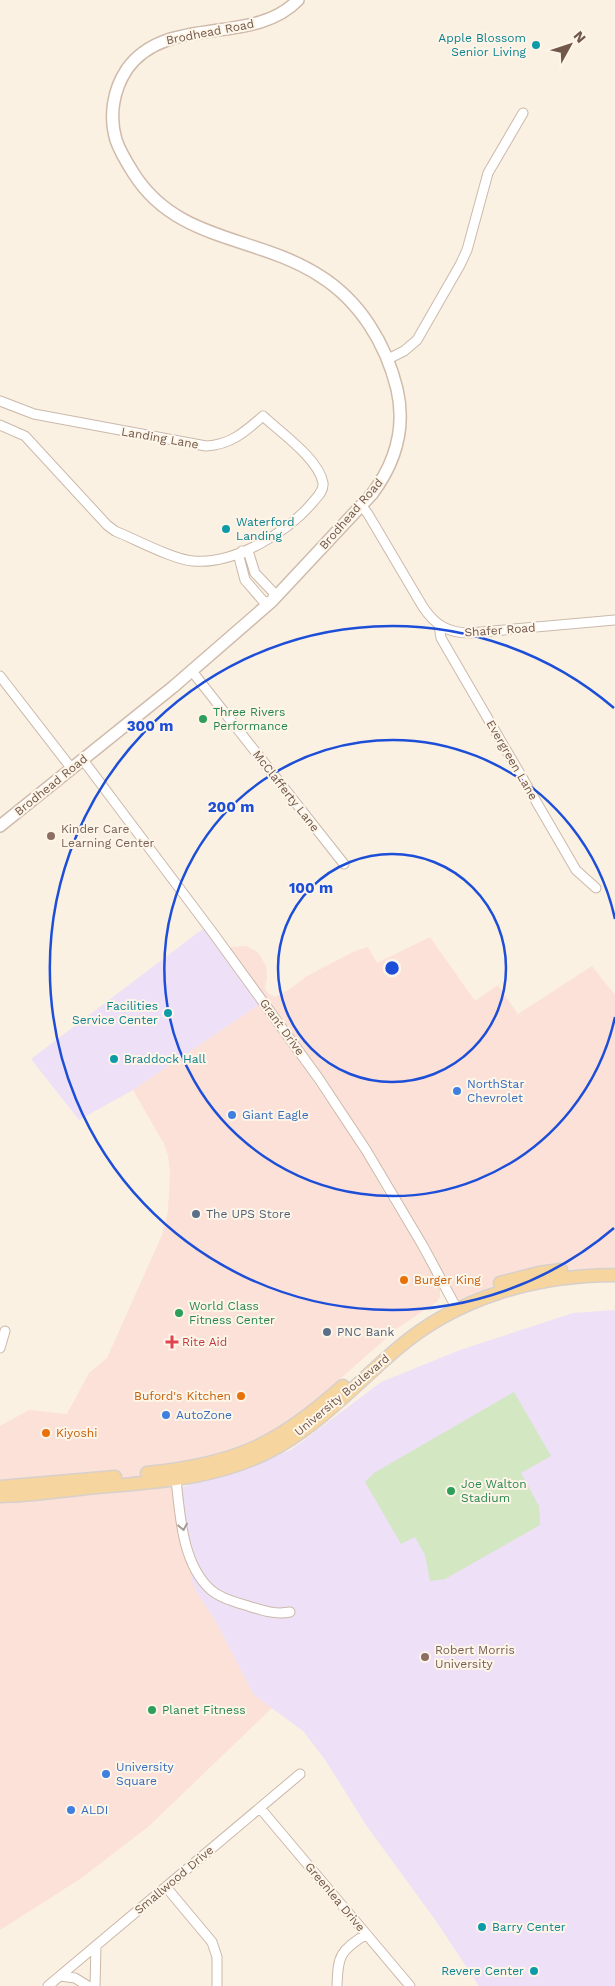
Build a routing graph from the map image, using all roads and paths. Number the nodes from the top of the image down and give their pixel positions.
1 (298, 0) edge
2 (523, 113) dead end
3 (388, 359) junction
4 (0, 400) edge
5 (0, 425) edge
6 (361, 505) junction
7 (242, 551) junction
8 (272, 601) junction
9 (615, 620) edge
10 (439, 625) junction
11 (191, 670) junction
12 (0, 676) edge
13 (83, 760) junction
14 (72, 769) junction
15 (0, 826) edge
16 (344, 864) dead end
17 (596, 888) dead end
18 (615, 1267) edge
19 (615, 1276) edge
20 (455, 1306) junction
21 (5, 1331) dead end
22 (0, 1348) edge
23 (176, 1479) junction
24 (0, 1487) edge
25 (0, 1496) edge
26 (290, 1612) dead end
27 (300, 1774) dead end
28 (260, 1808) junction
29 (166, 1887) junction
30 (366, 1934) junction
31 (96, 1946) junction
32 (60, 1976) junction
33 (48, 1986) edge
34 (88, 1986) edge
35 (95, 1986) edge
36 (217, 1986) edge
37 (337, 1986) edge
38 (410, 1986) edge

1 - 3 main road, Brodhead Road
2 - 3 street
3 - 6 main road, Brodhead Road
4 - 7 street, Landing Lane
5 - 7 street, Landing Lane
6 - 8 main road, Brodhead Road
6 - 10 street
7 - 8 street
7 - 8 street
8 - 11 main road, Brodhead Road
9 - 10 street, Shafer Road
10 - 17 street, Evergreen Lane
11 - 13 main road, Brodhead Road
11 - 16 street, McClafferty Lane
12 - 14 street
13 - 14 main road, Brodhead Road
13 - 20 street, Grant Drive
14 - 15 main road, Brodhead Road
18 - 20 main road, University Boulevard
19 - 20 main road, University Boulevard
20 - 23 main road, University Boulevard
20 - 24 main road, University Boulevard
21 - 22 street
23 - 25 main road, University Boulevard
23 -> 26 street
27 - 28 street, Smallwood Drive
28 - 29 street, Smallwood Drive
28 - 30 street, Greenlea Drive
29 - 31 street, Smallwood Drive
29 - 36 street
30 - 37 street
30 - 38 street, Greenlea Drive
31 - 32 street, Smallwood Drive
31 - 35 street
32 - 33 street, Smallwood Drive
32 - 34 street

